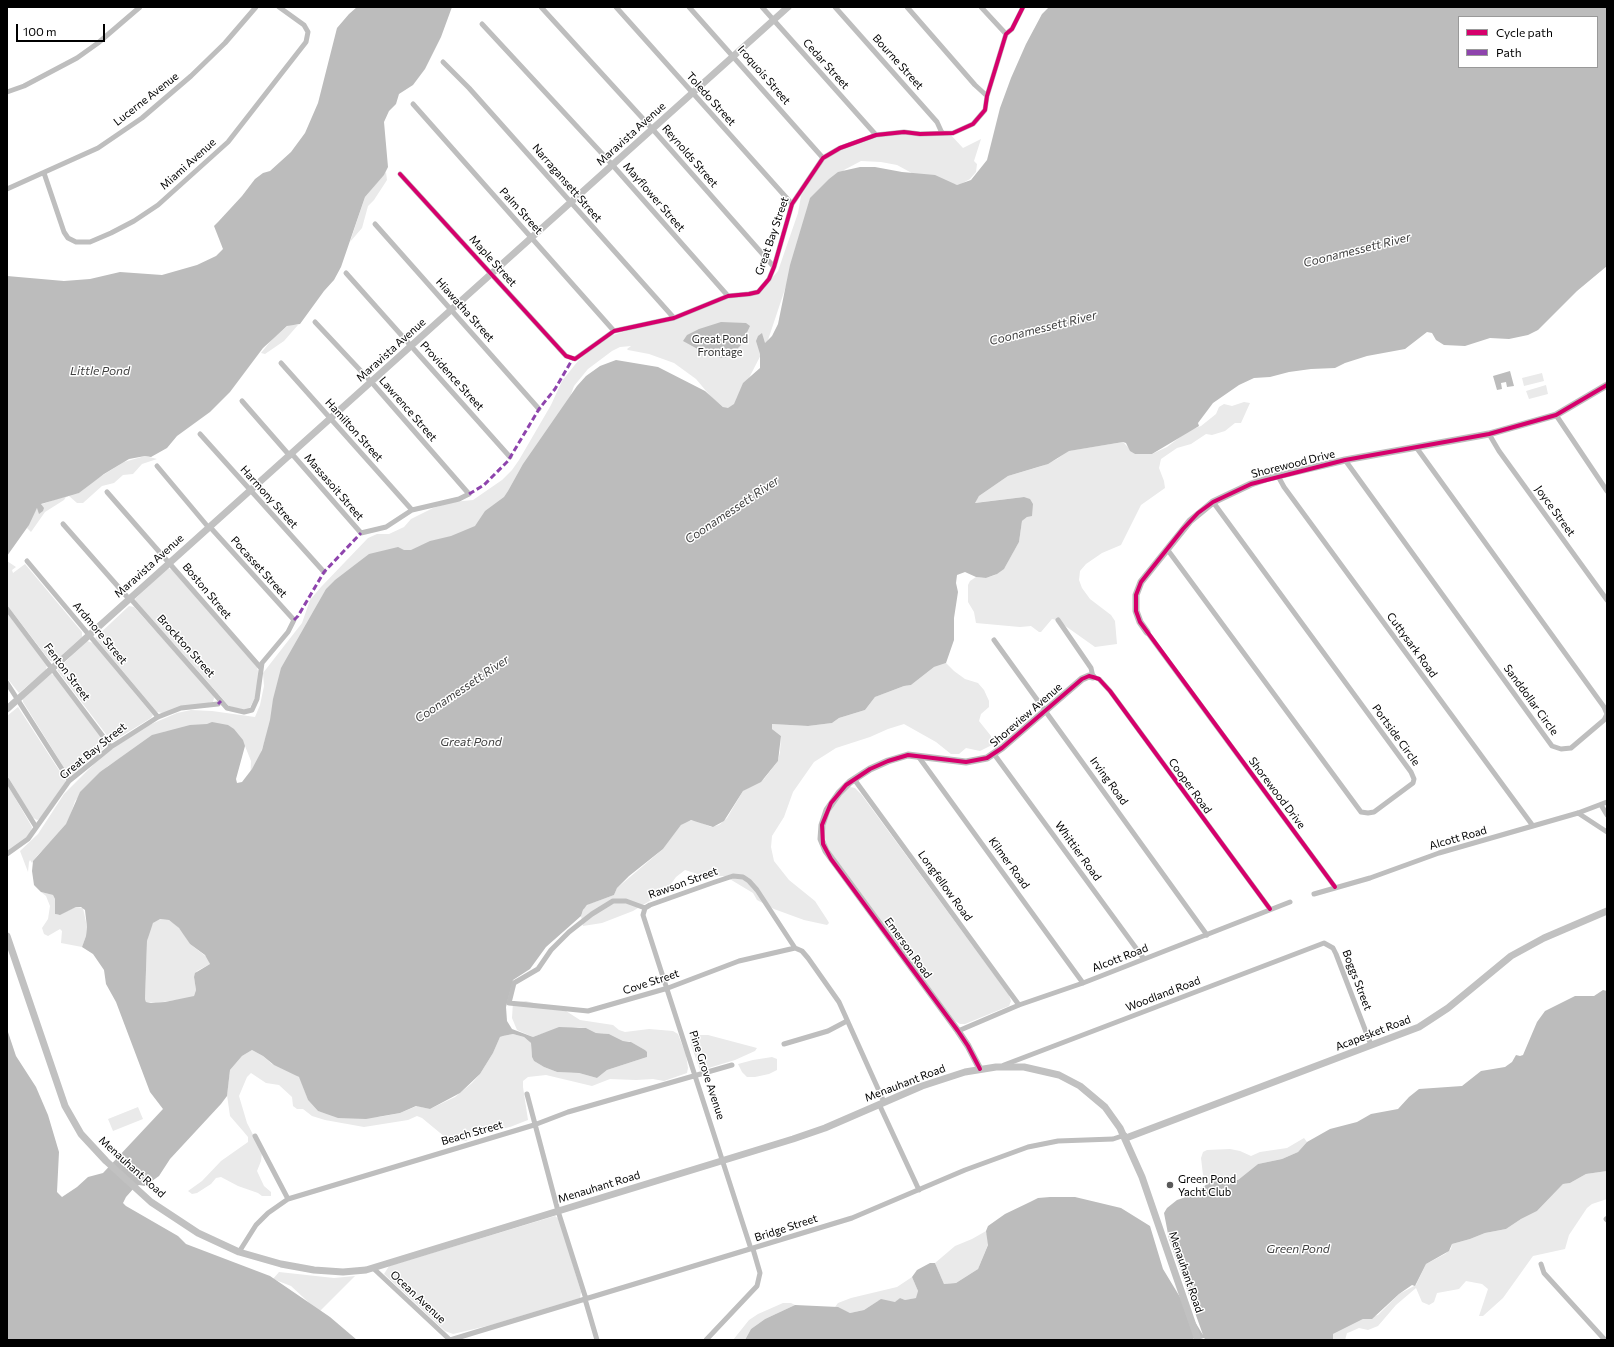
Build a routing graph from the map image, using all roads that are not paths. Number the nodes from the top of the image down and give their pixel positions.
1 (140, 7) edge
2 (256, 7) edge
3 (279, 7) edge
4 (541, 7) edge
5 (616, 7) edge
6 (689, 7) edge
7 (762, 7) edge
8 (788, 7) edge
9 (835, 7) edge
10 (907, 7) edge
11 (981, 7) edge
12 (1022, 7) edge
13 (773, 20) junction
14 (482, 24) dead end
15 (1006, 34) junction
16 (734, 56) junction
17 (443, 62) dead end
18 (7, 92) edge
19 (693, 93) junction
20 (987, 96) junction
21 (413, 104) dead end
22 (653, 129) junction
23 (942, 133) junction
24 (876, 135) junction
25 (823, 158) junction
26 (613, 165) junction
27 (44, 173) junction
28 (400, 174) dead end
29 (7, 189) edge
30 (571, 202) junction
31 (792, 204) junction
32 (375, 224) dead end
33 (532, 237) junction
34 (774, 267) junction
35 (346, 273) dead end
36 (492, 273) junction
37 (728, 296) junction
38 (452, 310) junction
39 (674, 318) junction
40 (315, 322) dead end
41 (614, 331) junction
42 (412, 346) junction
43 (572, 360) joint
44 (281, 363) dead end
45 (372, 382) junction
46 (1607, 385) edge
47 (242, 401) dead end
48 (539, 409) dead end
49 (1556, 416) junction
50 (331, 419) junction
51 (200, 434) dead end
52 (1489, 434) junction
53 (1416, 447) junction
54 (291, 455) junction
55 (510, 457) dead end
56 (1345, 460) junction
57 (157, 466) dead end
58 (1278, 476) junction
59 (1607, 490) edge
60 (250, 491) junction
61 (107, 492) dead end
62 (1214, 502) junction
63 (412, 510) junction
64 (63, 524) dead end
65 (210, 527) junction
66 (1167, 549) junction
67 (27, 561) dead end
68 (170, 563) junction
69 (324, 572) dead end
70 (129, 599) junction
71 (1607, 600) edge
72 (7, 609) edge
73 (1058, 620) dead end
74 (1147, 632) joint
75 (89, 635) junction
76 (994, 640) dead end
77 (260, 667) junction
78 (52, 668) junction
79 (1093, 677) junction
80 (7, 683) edge
81 (18, 700) junction
82 (218, 704) dead end
83 (7, 709) edge
84 (1045, 710) junction
85 (158, 717) junction
86 (111, 747) junction
87 (994, 754) junction
88 (918, 756) junction
89 (854, 779) junction
90 (7, 780) edge
91 (69, 780) junction
92 (1607, 802) edge
93 (1601, 805) junction
94 (1578, 813) junction
95 (1607, 815) edge
96 (1532, 826) junction
97 (36, 827) junction
98 (1607, 832) edge
99 (822, 838) joint
100 (7, 854) edge
101 (1335, 887) junction
102 (1314, 894) dead end
103 (1290, 902) dead end
104 (645, 908) junction
105 (1270, 909) junction
106 (1607, 911) edge
107 (1207, 935) junction
108 (7, 936) edge
109 (1331, 946) joint
110 (795, 948) junction
111 (1144, 959) junction
112 (1083, 983) junction
113 (668, 988) junction
114 (509, 1003) joint
115 (1020, 1005) junction
116 (847, 1021) junction
117 (958, 1031) junction
118 (784, 1044) dead end
119 (1371, 1045) junction
120 (732, 1065) dead end
121 (1002, 1066) junction
122 (980, 1069) junction
123 (696, 1075) junction
124 (527, 1094) dead end
125 (881, 1103) junction
126 (534, 1125) junction
127 (255, 1136) dead end
128 (1125, 1137) junction
129 (724, 1161) junction
130 (919, 1190) junction
131 (288, 1199) junction
132 (558, 1211) junction
133 (752, 1249) junction
134 (239, 1252) junction
135 (1542, 1264) dead end
136 (373, 1268) junction
137 (585, 1299) junction
138 (450, 1340) edge
139 (597, 1340) edge
140 (706, 1340) edge
141 (1198, 1340) edge
142 (1605, 1340) edge

1 - 18 street
2 - 27 street, Lucerne Avenue
3 - 27 street, Miami Avenue
4 - 22 street, Reynolds Street
5 - 19 street, Toledo Street
6 - 16 street, Iroquois Street
7 - 13 street, Cedar Street
8 - 13 main road, Maravista Avenue
9 - 23 street, Bourne Street
10 - 20 street
11 - 15 street
12 - 15 street, Great Bay Street
13 - 16 main road, Maravista Avenue
13 - 24 street, Cedar Street
14 - 26 street, Mayflower Street
15 - 20 street, Great Bay Street
16 - 19 main road, Maravista Avenue
16 - 25 street, Iroquois Street
17 - 30 street, Narragansett Street
19 - 22 main road, Maravista Avenue
19 - 31 street, Toledo Street
20 - 23 street, Great Bay Street
21 - 33 street, Palm Street
22 - 26 main road, Maravista Avenue
22 - 34 street, Reynolds Street
23 - 24 street, Great Bay Street
24 - 25 street, Great Bay Street
25 - 31 street, Great Bay Street
26 - 30 main road, Maravista Avenue
26 - 37 street, Mayflower Street
27 - 29 street, Lucerne Avenue
28 - 36 street, Maple Street
30 - 33 main road, Maravista Avenue
30 - 39 street, Narragansett Street
31 - 34 street, Great Bay Street
32 - 38 street, Hiawatha Street
33 - 36 main road, Maravista Avenue
33 - 41 street, Palm Street
34 - 37 street, Great Bay Street
35 - 42 street, Providence Street
36 - 38 main road, Maravista Avenue
36 - 43 street, Maple Street
37 - 39 street, Great Bay Street
38 - 42 main road, Maravista Avenue
38 - 48 street, Hiawatha Street
39 - 41 street, Great Bay Street
40 - 45 street, Lawrence Street
41 - 43 street, Great Bay Street
42 - 45 main road, Maravista Avenue
42 - 55 street, Providence Street
44 - 50 street, Hamilton Street
45 - 50 main road, Maravista Avenue
45 - 63 street, Lawrence Street
46 - 49 street, Shorewood Drive
47 - 54 street, Massasoit Street
49 - 52 street, Shorewood Drive
49 - 59 street
50 - 54 main road, Maravista Avenue
50 - 63 street, Hamilton Street
51 - 60 street, Harmony Street
52 - 53 street, Shorewood Drive
52 - 71 street, Joyce Street
53 - 56 street, Shorewood Drive
53 - 56 street, Sanddollar Circle
54 - 60 main road, Maravista Avenue
54 - 63 street, Massasoit Street
56 - 58 street, Shorewood Drive
57 - 65 street, Pocasset Street
58 - 62 street, Shorewood Drive
58 - 96 street, Cuttysark Road
60 - 65 main road, Maravista Avenue
60 - 69 street, Harmony Street
61 - 68 street, Boston Street
62 - 66 street, Shorewood Drive
62 - 66 street, Portside Circle
64 - 70 street, Brockton Street
65 - 68 main road, Maravista Avenue
65 - 77 street, Pocasset Street
66 - 74 street, Shorewood Drive
67 - 75 street, Ardmore Street
68 - 70 main road, Maravista Avenue
68 - 77 street, Boston Street
70 - 75 main road, Maravista Avenue
70 - 77 street, Brockton Street
72 - 78 street, Fenton Street
73 - 79 street, Cooper Road
74 - 101 street, Shorewood Drive
75 - 78 main road, Maravista Avenue
75 - 85 street, Ardmore Street
76 - 84 street, Irving Road
78 - 81 main road, Maravista Avenue
78 - 86 street, Fenton Street
79 - 84 street, Shoreview Avenue
79 - 105 street, Cooper Road
80 - 81 street
81 - 83 main road, Maravista Avenue
81 - 91 street
82 - 85 street, Great Bay Street
84 - 87 street, Shoreview Avenue
84 - 107 street, Irving Road
85 - 86 street, Great Bay Street
86 - 91 street, Great Bay Street
87 - 88 street, Shoreview Avenue
87 - 111 street, Whittier Road
88 - 89 street, Shoreview Avenue
88 - 112 street, Kilmer Road
89 - 99 street, Shoreview Avenue
89 - 115 street, Longfellow Road
90 - 97 street
91 - 97 street, Great Bay Street
92 - 93 street, Alcott Road
93 - 94 street, Alcott Road
93 - 95 street
94 - 96 street, Alcott Road
94 - 98 street
96 - 101 street, Alcott Road
97 - 100 street, Great Bay Street
99 - 117 street, Emerson Road
101 - 102 street, Alcott Road
103 - 105 street, Alcott Road
104 - 110 street, Rawson Street
104 - 113 street, Pine Grove Avenue
104 - 114 street, Rawson Street
105 - 107 street, Alcott Road
106 - 119 main road, Acapesket Road
107 - 111 street, Alcott Road
108 - 134 main road, Menauhant Road
109 - 119 street, Boggs Street
109 - 121 street, Woodland Road
110 - 113 street, Cove Street
110 - 116 street
111 - 112 street, Alcott Road
112 - 115 street, Alcott Road
113 - 114 street, Cove Street
113 - 123 street, Pine Grove Avenue
115 - 117 street, Alcott Road
116 - 118 street
116 - 125 street
117 - 122 street, Emerson Road
119 - 128 main road, Acapesket Road
120 - 123 street, Beach Street
121 - 122 main road, Menauhant Road
121 - 128 main road, Menauhant Road
122 - 125 main road, Menauhant Road
123 - 126 street, Beach Street
123 - 129 street, Pine Grove Avenue
124 - 126 street
125 - 129 main road, Menauhant Road
125 - 130 street
126 - 131 street, Beach Street
126 - 132 street
127 - 131 street
128 - 130 street, Bridge Street
128 - 141 main road, Menauhant Road
129 - 132 main road, Menauhant Road
129 - 133 street, Pine Grove Avenue
130 - 133 street, Bridge Street
131 - 134 street, Beach Street
132 - 136 main road, Menauhant Road
132 - 137 street
133 - 137 street, Bridge Street
133 - 140 street, Pine Grove Avenue
134 - 136 main road, Menauhant Road
135 - 142 street
136 - 138 street, Ocean Avenue
137 - 138 street, Bridge Street
137 - 139 street

